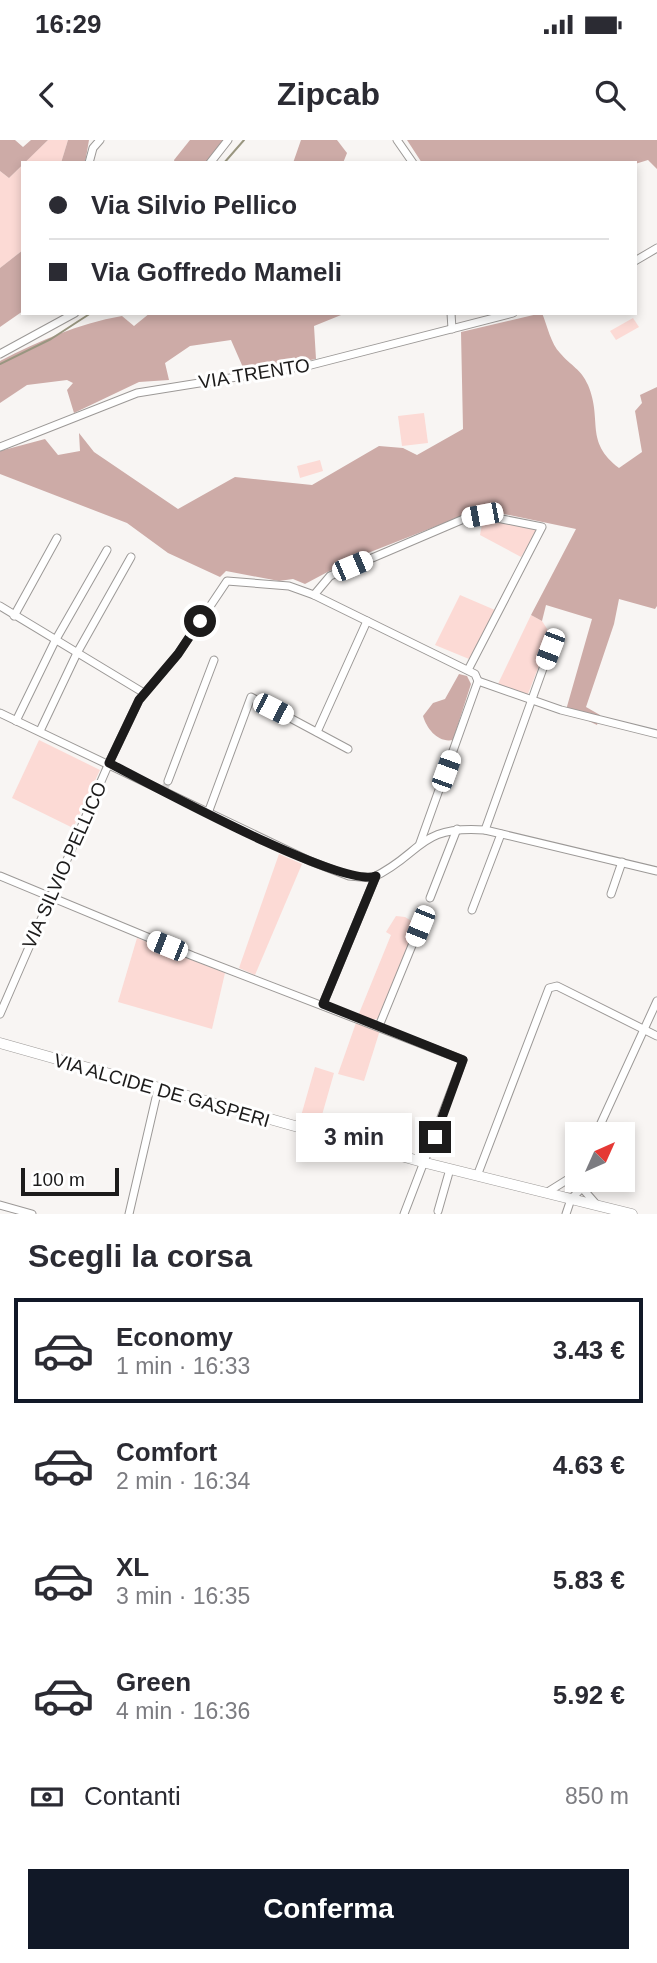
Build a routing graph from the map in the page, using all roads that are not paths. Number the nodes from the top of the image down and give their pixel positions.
1 (100, 140) edge
2 (228, 140) edge
3 (397, 140) edge
4 (90, 161) edge
5 (212, 161) edge
6 (412, 161) edge
7 (657, 248) edge
8 (637, 260) edge
9 (71, 315) edge
10 (451, 315) edge
11 (505, 315) edge
12 (452, 329) junction
13 (0, 354) edge
14 (0, 447) edge
15 (57, 538) dead end
16 (107, 550) dead end
17 (131, 557) dead end
18 (314, 595) junction
19 (0, 607) edge
20 (14, 616) junction
21 (367, 621) junction
22 (55, 640) junction
23 (550, 649) dead end
24 (77, 653) junction
25 (214, 660) dead end
26 (468, 670) junction
27 (478, 681) junction
28 (144, 693) junction
29 (531, 699) junction
30 (0, 713) edge
31 (16, 721) junction
32 (40, 731) junction
33 (317, 732) junction
34 (657, 734) edge
35 (348, 749) dead end
36 (109, 763) junction
37 (166, 787) junction
38 (208, 813) junction
39 (457, 829) junction
40 (485, 830) junction
41 (501, 834) junction
42 (419, 844) junction
43 (622, 862) junction
44 (657, 871) edge
45 (0, 876) edge
46 (376, 876) junction
47 (611, 894) dead end
48 (49, 897) junction
49 (430, 898) dead end
50 (472, 910) dead end
51 (420, 926) dead end
52 (657, 1001) edge
53 (323, 1004) junction
54 (0, 1014) edge
55 (379, 1026) junction
56 (643, 1029) junction
57 (657, 1036) edge
58 (0, 1040) edge
59 (158, 1089) junction
60 (601, 1122) edge
61 (426, 1163) junction
62 (450, 1170) junction
63 (477, 1177) junction
64 (565, 1182) edge
65 (569, 1192) edge
66 (574, 1192) edge
67 (587, 1192) edge
68 (546, 1193) junction
69 (569, 1198) junction
70 (596, 1204) junction
71 (0, 1205) edge
72 (438, 1210) dead end
73 (32, 1214) edge
74 (129, 1214) edge
75 (404, 1214) edge
76 (566, 1214) edge
77 (632, 1214) edge

1 - 4 street
2 - 5 street
3 - 6 street
7 - 8 street
9 - 13 street
10 - 12 street
11 - 12 street, VIA TRENTO
12 - 14 street, VIA TRENTO
15 - 20 street
16 - 22 street
17 - 24 street
18 - 21 street
18 - 26 street
18 - 28 street, VIA SILVIO PELLICO
19 - 20 street
20 - 22 street
21 - 26 street
21 - 33 street
22 - 24 street
22 - 31 street
23 - 29 street
24 - 28 street
24 - 32 street
25 - 37 street
26 - 27 street
27 - 29 street
27 - 42 street
28 - 36 street, VIA SILVIO PELLICO
29 - 34 street
29 - 40 street
30 - 31 street
31 - 32 street
32 - 36 street
33 - 35 street
33 - 38 street
36 - 37 street
36 - 48 street, VIA SILVIO PELLICO
37 - 38 street
38 - 46 street
39 - 40 street
39 - 42 street
39 - 49 street
40 - 41 street
41 - 43 street
41 - 50 street
42 - 46 street
43 - 44 street
43 - 47 street
45 - 48 street
46 - 53 street
48 - 53 street
48 - 54 street, VIA SILVIO PELLICO
51 - 55 street
52 - 56 street
53 - 55 street
55 - 61 street
56 - 57 street
56 - 60 street
56 - 63 street
58 - 59 main road, VIA ALCIDE DE GASPERI
59 - 61 main road, VIA ALCIDE DE GASPERI
59 - 74 street
61 - 62 main road, VIA ALCIDE DE GASPERI
61 - 75 street
62 - 63 main road, VIA ALCIDE DE GASPERI
62 - 72 street
63 - 68 main road, VIA ALCIDE DE GASPERI
64 - 68 street
65 - 69 street
66 - 69 street
67 - 70 street
68 - 69 main road, VIA ALCIDE DE GASPERI
69 - 70 main road, VIA ALCIDE DE GASPERI
69 - 76 street
70 - 77 main road, VIA ALCIDE DE GASPERI
71 - 73 street

